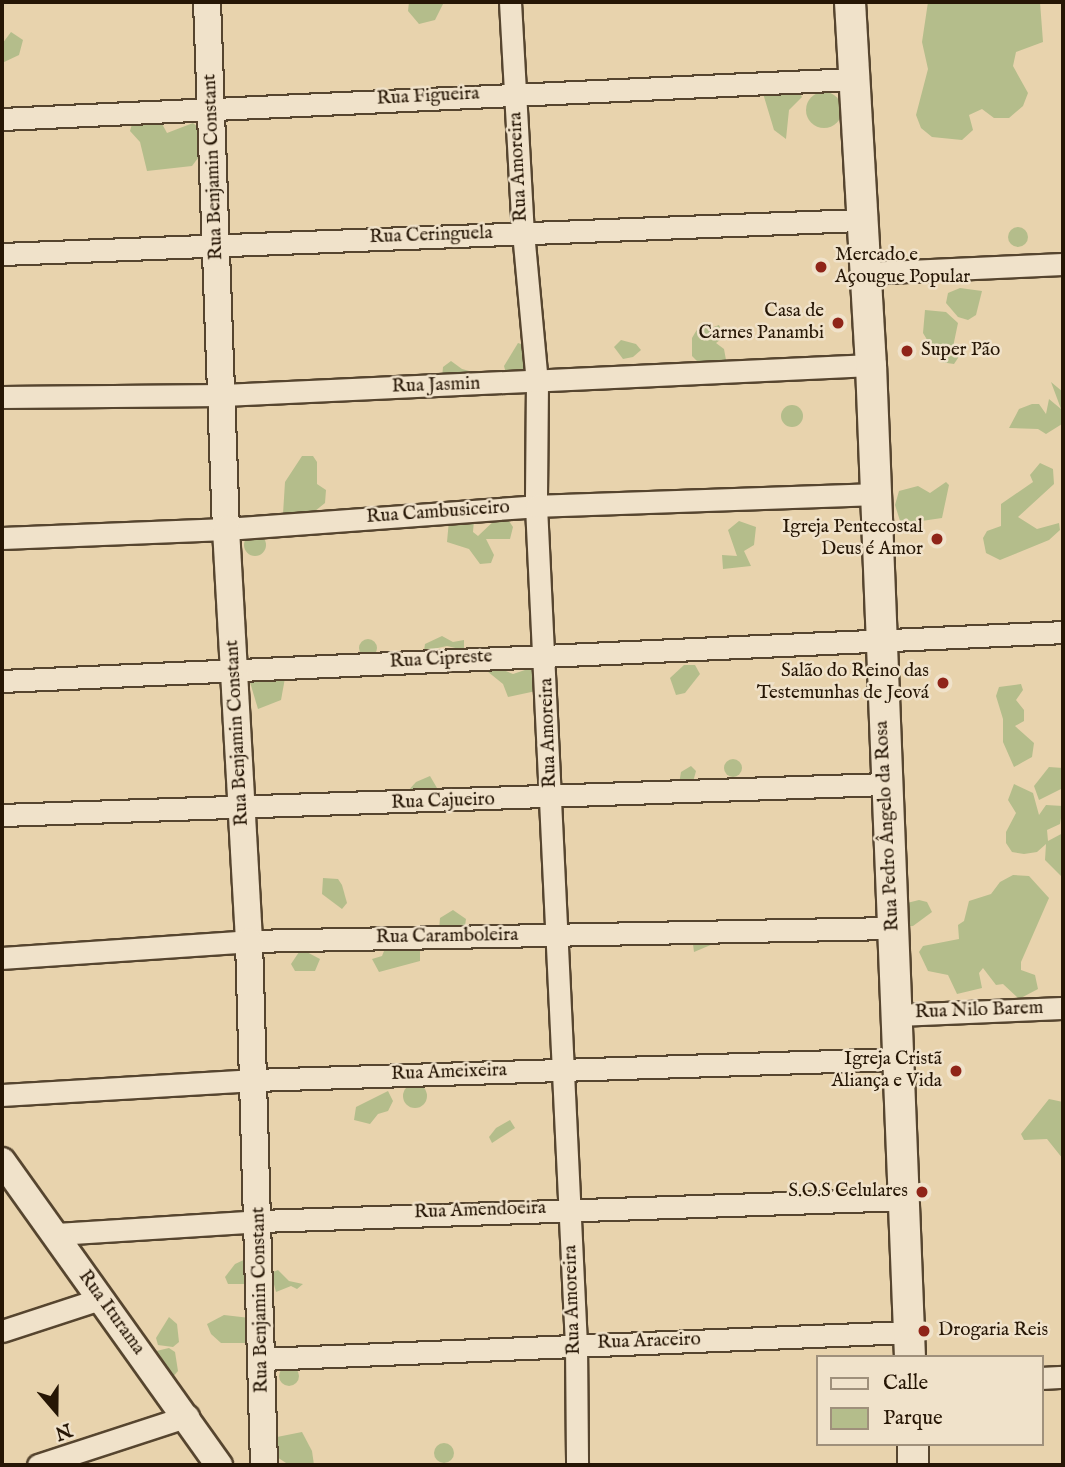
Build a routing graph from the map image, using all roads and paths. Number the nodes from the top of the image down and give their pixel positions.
1 (207, 2) edge
2 (510, 2) edge
3 (850, 2) edge
4 (854, 79) junction
5 (515, 92) junction
6 (212, 108) junction
7 (2, 119) edge
8 (861, 220) junction
9 (523, 232) junction
10 (218, 244) junction
11 (2, 254) edge
12 (1063, 264) edge
13 (864, 273) junction
14 (871, 365) junction
15 (537, 382) junction
16 (223, 395) junction
17 (2, 397) edge
18 (875, 494) junction
19 (536, 506) junction
20 (226, 529) junction
21 (2, 538) edge
22 (1063, 632) edge
23 (880, 638) junction
24 (546, 654) junction
25 (234, 672) junction
26 (2, 681) edge
27 (885, 784) junction
28 (551, 798) junction
29 (243, 808) junction
30 (2, 815) edge
31 (892, 928) junction
32 (558, 935) junction
33 (249, 941) junction
34 (2, 958) edge
35 (1063, 1008) edge
36 (896, 1015) junction
37 (897, 1059) junction
38 (562, 1069) junction
39 (254, 1080) junction
40 (2, 1096) edge
41 (6, 1174) edge
42 (905, 1199) junction
43 (570, 1208) junction
44 (260, 1221) junction
45 (55, 1234) junction
46 (100, 1299) junction
47 (2, 1331) edge
48 (576, 1344) junction
49 (910, 1344) edge
50 (262, 1360) junction
51 (1063, 1377) edge
52 (1044, 1378) edge
53 (188, 1416) junction
54 (913, 1446) edge
55 (38, 1465) edge
56 (219, 1465) edge
57 (264, 1465) edge
58 (577, 1465) edge
59 (913, 1465) edge

1 - 6 street, Rua Benjamin Constant
2 - 5 street, Rua Amoreira
3 - 4 main road, Rua Pedro Ângelo da Rosa
4 - 5 street, Rua Figueira
4 - 8 main road, Rua Pedro Ângelo da Rosa
5 - 6 street, Rua Figueira
5 - 9 street, Rua Amoreira
6 - 7 street, Rua Figueira
6 - 10 street, Rua Benjamin Constant
8 - 9 street, Rua Ceringuela
8 - 13 main road, Rua Pedro Ângelo da Rosa
9 - 10 street, Rua Ceringuela
9 - 15 street, Rua Amoreira
10 - 11 street, Rua Ceringuela
10 - 16 street, Rua Benjamin Constant
12 - 13 street
13 - 14 main road, Rua Pedro Ângelo da Rosa
14 - 15 street, Rua Jasmin
14 - 18 main road, Rua Pedro Ângelo da Rosa
15 - 16 street, Rua Jasmin
15 - 19 street, Rua Amoreira
16 - 17 street, Rua Jasmin
16 - 20 street, Rua Benjamin Constant
18 - 19 street, Rua Cambusiceiro
18 - 23 main road, Rua Pedro Ângelo da Rosa
19 - 20 street, Rua Cambusiceiro
19 - 24 street, Rua Amoreira
20 - 21 street, Rua Cambusiceiro
20 - 25 street, Rua Benjamin Constant
22 - 23 street, Rua Cipreste
23 - 24 street, Rua Cipreste
23 - 27 main road, Rua Pedro Ângelo da Rosa
24 - 25 street, Rua Cipreste
24 - 28 street, Rua Amoreira
25 - 26 street, Rua Cipreste
25 - 29 street, Rua Benjamin Constant
27 - 28 street, Rua Cajueiro
27 - 31 main road, Rua Pedro Ângelo da Rosa
28 - 29 street, Rua Cajueiro
28 - 32 street, Rua Amoreira
29 - 30 street, Rua Cajueiro
29 - 33 street, Rua Benjamin Constant
31 - 32 street, Rua Caramboleira
31 - 36 main road, Rua Pedro Ângelo da Rosa
32 - 33 street, Rua Caramboleira
32 - 38 street, Rua Amoreira
33 - 34 street, Rua Caramboleira
33 - 39 street, Rua Benjamin Constant
35 - 36 street, Rua Nilo Barem
36 - 37 main road, Rua Pedro Ângelo da Rosa
37 - 38 street, Rua Ameixeira
37 - 42 main road, Rua Pedro Ângelo da Rosa
38 - 39 street, Rua Ameixeira
38 - 43 street, Rua Amoreira
39 - 40 street, Rua Ameixeira
39 - 44 street, Rua Benjamin Constant
41 - 45 street, Rua Iturama
42 - 43 street, Rua Amendoeira
42 - 49 main road, Rua Pedro Ângelo da Rosa
43 - 44 street, Rua Amendoeira
43 - 48 street, Rua Amoreira
44 - 45 street, Rua Amendoeira
44 - 50 street, Rua Benjamin Constant
45 - 46 street, Rua Iturama
46 - 47 street
46 - 53 street, Rua Iturama
48 - 49 street, Rua Araceiro
48 - 50 street, Rua Araceiro
48 - 58 street, Rua Amoreira
50 - 57 street, Rua Benjamin Constant
51 - 52 street
53 - 55 street
53 - 56 street, Rua Iturama
54 - 59 main road

